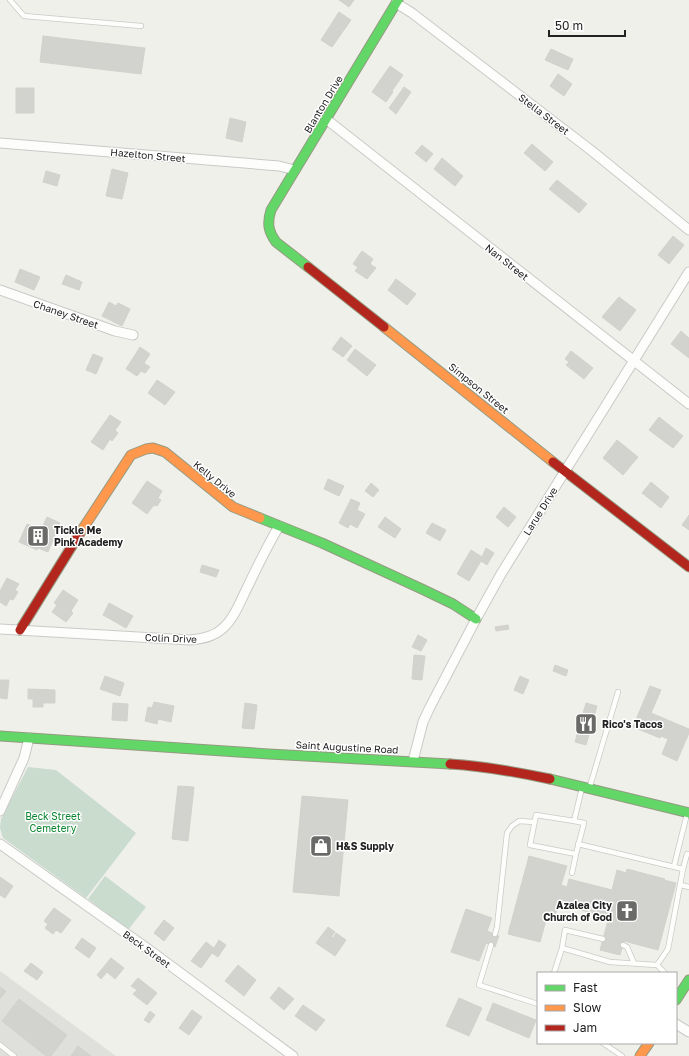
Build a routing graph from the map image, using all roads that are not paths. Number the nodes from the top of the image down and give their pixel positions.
1 (10, 0) edge
2 (397, 2) edge
3 (141, 26) dead end
4 (326, 119) junction
5 (0, 143) edge
6 (295, 170) junction
7 (268, 219) joint
8 (689, 230) edge
9 (689, 272) edge
10 (0, 290) edge
11 (133, 335) dead end
12 (634, 360) junction
13 (689, 404) edge
14 (565, 470) junction
15 (278, 526) junction
16 (689, 567) edge
17 (476, 619) junction
18 (0, 629) edge
19 (20, 630) junction
20 (618, 692) dead end
21 (0, 736) edge
22 (28, 738) junction
23 (413, 761) junction
24 (586, 787) junction
25 (0, 811) edge
26 (688, 812) edge
27 (574, 821) junction
28 (534, 822) junction
29 (0, 844) edge
30 (578, 844) junction
31 (576, 854) junction
32 (689, 854) edge
33 (674, 866) junction
34 (683, 869) junction
35 (572, 872) dead end
36 (681, 885) junction
37 (689, 887) edge
38 (495, 934) dead end
39 (603, 939) dead end
40 (491, 945) dead end
41 (623, 945) dead end
42 (562, 948) junction
43 (634, 963) junction
44 (657, 965) junction
45 (554, 972) edge
46 (664, 972) edge
47 (689, 980) edge
48 (677, 998) edge
49 (537, 1004) edge
50 (677, 1025) edge
51 (689, 1032) edge
52 (604, 1044) edge
53 (648, 1044) edge
54 (0, 1045) edge
55 (14, 1056) edge
56 (293, 1056) edge
57 (622, 1056) edge
58 (640, 1056) edge

1 - 3 lane
2 - 4 street, Blanton Drive
2 - 8 street, Stella Street
4 - 6 street, Blanton Drive
4 - 12 street, Nan Street
5 - 6 street, Hazelton Street
6 - 7 street, Blanton Drive
7 - 14 street, Simpson Street
9 - 12 street, Larue Drive
10 - 11 street, Chaney Street
12 - 13 street, Nan Street
12 - 14 street, Larue Drive
14 - 16 street, Simpson Street
14 - 17 street, Larue Drive
15 - 17 street, Kelly Drive
15 - 19 street, Colin Drive
15 - 19 street, Kelly Drive
17 - 23 street, Larue Drive
18 - 19 street, Colin Drive
20 - 24 lane
21 - 22 street, Saint Augustine Road
22 - 23 street, Saint Augustine Road
22 - 25 street
23 - 24 street, Saint Augustine Road
24 - 26 street, Saint Augustine Road
24 - 27 lane
26 - 33 lane
27 - 28 lane
27 - 30 lane
28 - 31 lane
28 - 38 lane
29 - 56 street, Beck Street
30 - 31 lane
30 - 33 lane
31 - 35 lane
32 - 34 lane
33 - 34 lane
34 - 36 lane
36 - 37 lane
36 - 44 lane
39 - 42 lane
40 - 49 lane
41 - 43 lane
42 - 43 lane
42 - 45 lane
43 - 44 lane
44 - 46 lane
47 - 48 street
50 - 51 street
52 - 57 lane
53 - 58 street
54 - 55 lane

